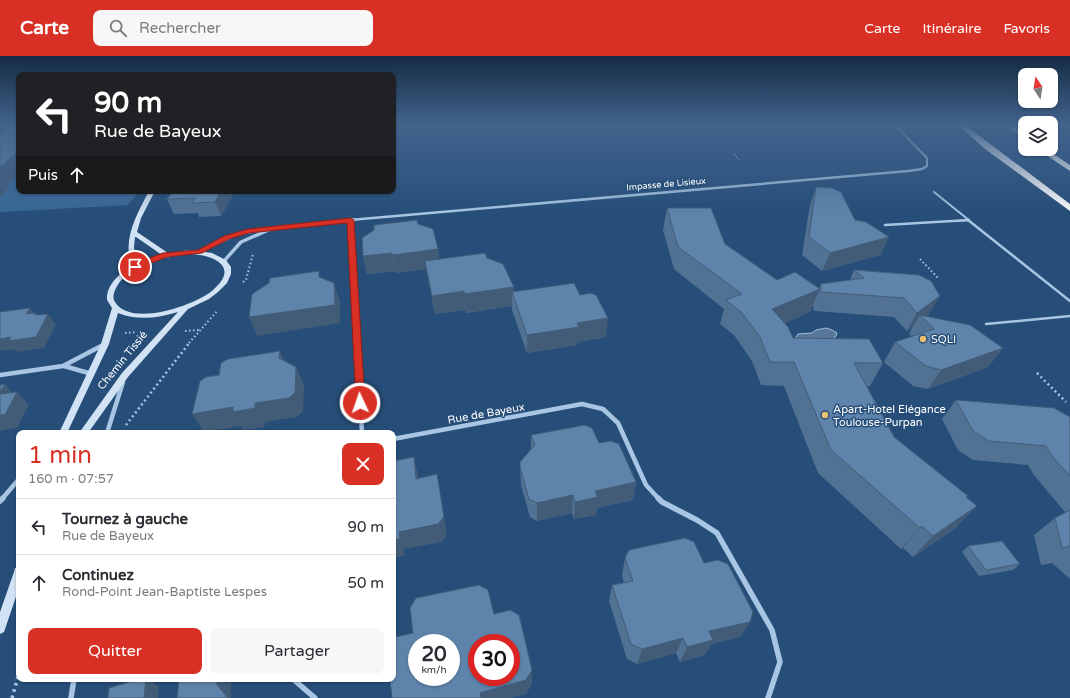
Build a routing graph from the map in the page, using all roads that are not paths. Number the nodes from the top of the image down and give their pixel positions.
1 (924, 155) edge
2 (998, 155) edge
3 (1051, 156) edge
4 (927, 166) joint
5 (1070, 169) edge
6 (934, 192) dead end
7 (151, 194) edge
8 (1070, 208) edge
9 (350, 220) junction
10 (969, 220) junction
11 (885, 225) dead end
12 (273, 228) junction
13 (133, 232) junction
14 (199, 252) junction
15 (166, 255) junction
16 (224, 261) junction
17 (135, 267) junction
18 (1070, 301) edge
19 (116, 308) junction
20 (185, 308) junction
21 (1070, 316) edge
22 (986, 324) dead end
23 (105, 344) junction
24 (63, 366) junction
25 (92, 374) junction
26 (0, 375) edge
27 (125, 375) junction
28 (64, 430) edge
29 (85, 430) edge
30 (108, 430) edge
31 (362, 430) edge
32 (396, 438) edge
33 (16, 482) edge
34 (0, 501) edge
35 (16, 581) edge
36 (0, 628) edge
37 (74, 682) edge
38 (296, 682) edge
39 (71, 698) edge
40 (315, 698) edge
41 (768, 698) edge

1 - 4 lane, Impasse de Lisieux
2 - 8 highway
3 - 5 highway
4 - 9 street, Impasse de Lisieux
6 - 10 lane
7 - 13 street
9 - 12 street
9 - 31 street
10 - 11 lane
10 - 18 lane
12 - 14 street
12 - 16 street
13 - 15 street
13 - 17 street
14 - 15 street
14 - 16 street
15 - 17 street
16 - 20 street
17 - 19 street
19 - 20 street
19 - 23 street, Chemin Tissié
20 - 27 street, Chemin Tissié
21 - 22 lane
23 - 24 street
23 - 25 street, Chemin Tissié
24 - 25 street
24 - 26 street
25 - 28 street, Chemin Tissié
27 - 29 street, Chemin Tissié
27 - 30 street
32 - 41 street, Rue de Bayeux
33 - 34 street
35 - 36 street
37 - 39 street
38 - 40 street

